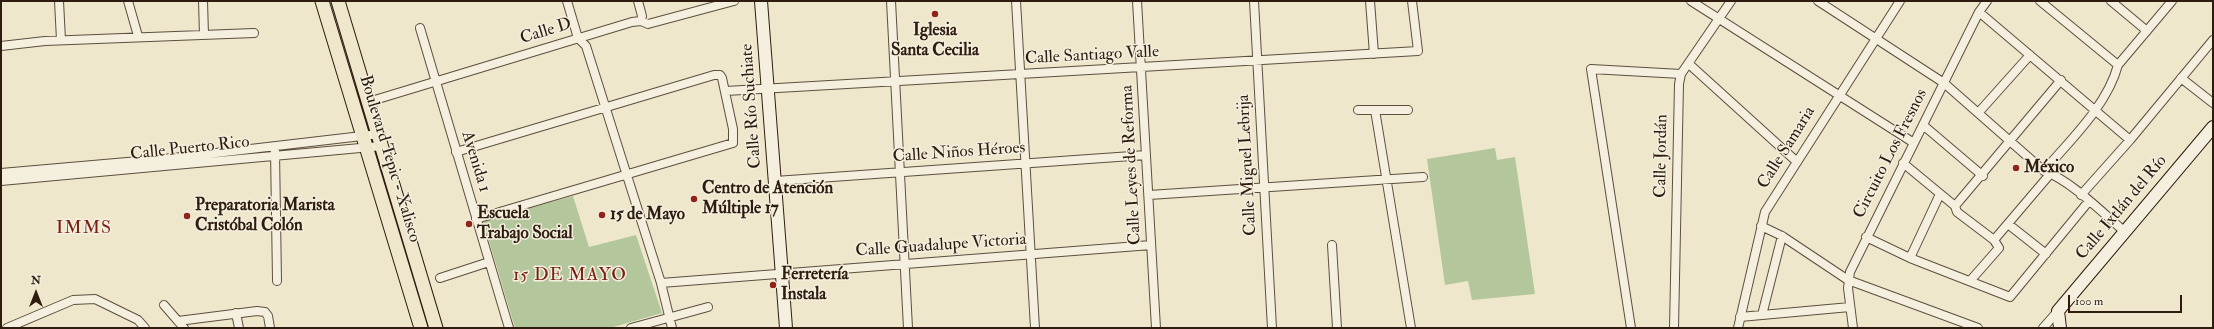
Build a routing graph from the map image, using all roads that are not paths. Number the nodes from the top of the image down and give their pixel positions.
1 (59, 1) edge
2 (128, 1) edge
3 (203, 1) edge
4 (322, 1) edge
5 (338, 1) edge
6 (567, 1) edge
7 (638, 1) edge
8 (734, 1) edge
9 (761, 1) edge
10 (892, 1) edge
11 (1016, 1) edge
12 (1137, 1) edge
13 (1254, 1) edge
14 (1370, 1) edge
15 (1412, 1) edge
16 (1691, 1) edge
17 (1731, 1) edge
18 (1818, 1) edge
19 (1900, 1) edge
20 (1987, 1) edge
21 (2040, 1) edge
22 (2172, 1) edge
23 (2114, 2) edge
24 (1979, 12) junction
25 (1719, 19) junction
26 (641, 21) junction
27 (420, 28) dead end
28 (2147, 31) junction
29 (254, 33) dead end
30 (204, 34) junction
31 (138, 36) junction
32 (578, 38) junction
33 (1877, 38) junction
34 (61, 40) junction
35 (2213, 40) edge
36 (335, 43) junction
37 (1, 46) edge
38 (1374, 54) junction
39 (2030, 54) junction
40 (1258, 61) junction
41 (1689, 64) junction
42 (2118, 65) junction
43 (1141, 68) junction
44 (1681, 74) junction
45 (1020, 75) junction
46 (2181, 78) junction
47 (2061, 80) junction
48 (435, 81) junction
49 (897, 82) junction
50 (1944, 83) junction
51 (768, 90) junction
52 (726, 91) junction
53 (1839, 95) junction
54 (368, 102) junction
55 (2213, 103) edge
56 (604, 108) junction
57 (2096, 109) junction
58 (1358, 110) dead end
59 (1375, 110) junction
60 (1408, 110) dead end
61 (1979, 112) junction
62 (1923, 125) junction
63 (2213, 127) edge
64 (380, 140) junction
65 (2010, 140) junction
66 (2130, 140) junction
67 (364, 142) junction
68 (1914, 143) junction
69 (276, 146) junction
70 (456, 152) junction
71 (1146, 155) junction
72 (275, 156) junction
73 (1796, 161) junction
74 (173, 162) junction
75 (1903, 163) junction
76 (1025, 164) junction
77 (902, 172) junction
78 (2048, 172) junction
79 (1, 173) edge
80 (627, 175) junction
81 (1983, 176) junction
82 (1423, 177) dead end
83 (1386, 179) junction
84 (1, 181) edge
85 (775, 181) junction
86 (1265, 187) junction
87 (1940, 194) junction
88 (1149, 195) junction
89 (2081, 195) junction
90 (2089, 201) junction
91 (1956, 209) junction
92 (476, 219) junction
93 (2008, 224) junction
94 (1761, 226) junction
95 (2124, 231) junction
96 (1782, 236) junction
97 (1866, 237) junction
98 (1994, 240) junction
99 (1152, 245) junction
100 (1332, 245) dead end
101 (1031, 254) junction
102 (2046, 254) junction
103 (1910, 258) junction
104 (489, 262) junction
105 (906, 264) junction
106 (782, 274) junction
107 (440, 278) dead end
108 (1848, 280) junction
109 (277, 281) dead end
110 (1970, 281) junction
111 (661, 284) junction
112 (164, 305) dead end
113 (415, 305) junction
114 (708, 307) dead end
115 (1850, 307) junction
116 (2058, 311) junction
117 (236, 313) junction
118 (1762, 315) junction
119 (668, 317) junction
120 (1740, 317) junction
121 (178, 322) junction
122 (7, 328) edge
123 (144, 328) edge
124 (184, 328) edge
125 (239, 328) edge
126 (270, 328) edge
127 (421, 328) edge
128 (430, 328) edge
129 (436, 328) edge
130 (507, 328) edge
131 (631, 328) edge
132 (672, 328) edge
133 (786, 328) edge
134 (908, 328) edge
135 (1035, 328) edge
136 (1156, 328) edge
137 (1272, 328) edge
138 (1337, 328) edge
139 (1410, 328) edge
140 (1631, 328) edge
141 (1674, 328) edge
142 (1738, 328) edge
143 (1853, 328) edge
144 (1978, 328) edge
145 (2043, 328) edge
146 (2060, 328) edge

1 - 34 street
2 - 31 street
3 - 30 street
4 - 36 main road, Boulevard Tepic - Xalisco
5 - 54 main road, Boulevard Tepic - Xalisco
6 - 32 street
7 - 26 street
8 - 26 street, Calle D
9 - 51 main road, Calle Río Suchiate
10 - 49 street
11 - 45 street
12 - 43 street, Calle Leyes de Reforma
13 - 40 street, Calle Miguel Lebrija
14 - 38 street
15 - 38 street, Calle Santiago Valle
16 - 25 street
17 - 25 street
18 - 33 street
19 - 33 street, Calle Samaria
20 - 24 street, Circuito Los Fresnos
21 - 42 street
22 - 28 street
23 - 28 street
24 - 39 street
24 - 50 street, Circuito Los Fresnos
25 - 41 street
25 - 53 street
26 - 32 street, Calle D
27 - 48 street, Avenida 1
28 - 42 street
29 - 30 street
30 - 31 street
31 - 34 street
32 - 48 street, Calle D
32 - 56 street
33 - 50 street
33 - 53 street, Calle Samaria
34 - 37 street
35 - 46 street
36 - 54 main road
36 - 67 main road, Boulevard Tepic - Xalisco
38 - 40 street, Calle Santiago Valle
39 - 47 street
39 - 61 street
40 - 43 street, Calle Santiago Valle
40 - 86 street, Calle Miguel Lebrija
41 - 44 street
41 - 73 street
42 - 57 street
43 - 45 street, Calle Santiago Valle
43 - 71 street, Calle Leyes de Reforma
44 - 140 street
44 - 141 street, Calle Jordán
45 - 49 street, Calle Santiago Valle
45 - 76 street
46 - 55 street
46 - 66 street
47 - 57 street
47 - 65 street
48 - 54 street, Calle D
48 - 70 street, Avenida 1
49 - 51 street, Calle Santiago Valle
49 - 77 street
50 - 61 street
50 - 62 street, Circuito Los Fresnos
51 - 52 street, Calle Santiago Valle
51 - 85 main road, Calle Río Suchiate
52 - 56 street
52 - 80 street
53 - 68 street
53 - 73 street, Calle Samaria
54 - 64 main road, Boulevard Tepic - Xalisco
56 - 70 street
56 - 80 street
57 - 66 street
57 - 78 street
58 - 59 street
59 - 60 street
59 - 83 street
61 - 65 street
62 - 68 street, Circuito Los Fresnos
62 - 81 street
63 - 95 main road, Calle Ixtlán del Río
64 - 67 street, Calle Puerto Rico
64 - 67 street, Calle Puerto Rico
64 - 129 main road, Boulevard Tepic - Xalisco
65 - 78 street
65 - 81 street
66 - 89 street
67 - 69 street, Calle Puerto Rico
67 - 72 street, Calle Puerto Rico
67 - 113 main road, Boulevard Tepic - Xalisco
68 - 75 street, Circuito Los Fresnos
69 - 72 street
69 - 74 street, Calle Puerto Rico
70 - 92 street, Avenida 1
71 - 76 street, Calle Niños Héroes
71 - 88 street, Calle Leyes de Reforma
72 - 74 street, Calle Puerto Rico
72 - 109 street
73 - 94 street, Calle Samaria
74 - 79 street, Calle Puerto Rico
74 - 84 street, Calle Puerto Rico
75 - 87 street
75 - 97 street, Circuito Los Fresnos
76 - 77 street, Calle Niños Héroes
76 - 101 street
77 - 85 street, Calle Niños Héroes
77 - 105 street
78 - 89 street
78 - 93 street
80 - 92 street
80 - 111 street
81 - 91 street
82 - 83 street
83 - 86 street
83 - 139 street
85 - 106 main road, Calle Río Suchiate
86 - 88 street
86 - 137 street, Calle Miguel Lebrija
87 - 91 street
87 - 103 street
88 - 99 street, Calle Leyes de Reforma
89 - 90 street
90 - 95 street
90 - 102 street
91 - 98 street
92 - 104 street, Avenida 1
93 - 98 street
93 - 102 street
94 - 96 street
94 - 120 street, Calle Samaria
95 - 116 main road, Calle Ixtlán del Río
96 - 108 street
96 - 118 street
97 - 103 street
97 - 108 street, Circuito Los Fresnos
98 - 110 street
99 - 101 street, Calle Guadalupe Victoria
99 - 136 street, Calle Leyes de Reforma
100 - 138 street
101 - 105 street, Calle Guadalupe Victoria
101 - 135 street
102 - 110 street
103 - 110 street
104 - 107 street
104 - 130 street, Avenida 1
105 - 106 street, Calle Guadalupe Victoria
105 - 134 street
106 - 111 street, Calle Guadalupe Victoria
106 - 133 main road, Calle Río Suchiate
108 - 115 street, Circuito Los Fresnos
108 - 144 street
111 - 119 street
112 - 121 street
113 - 127 main road, Boulevard Tepic - Xalisco
113 - 128 main road
114 - 119 street
115 - 118 street
115 - 143 street, Circuito Los Fresnos
116 - 145 street, Calle Ixtlán del Río
116 - 146 main road
117 - 121 street
117 - 125 street
117 - 126 street
118 - 120 street
119 - 131 street
119 - 132 street
120 - 142 street, Calle Samaria
121 - 124 street
122 - 123 street

